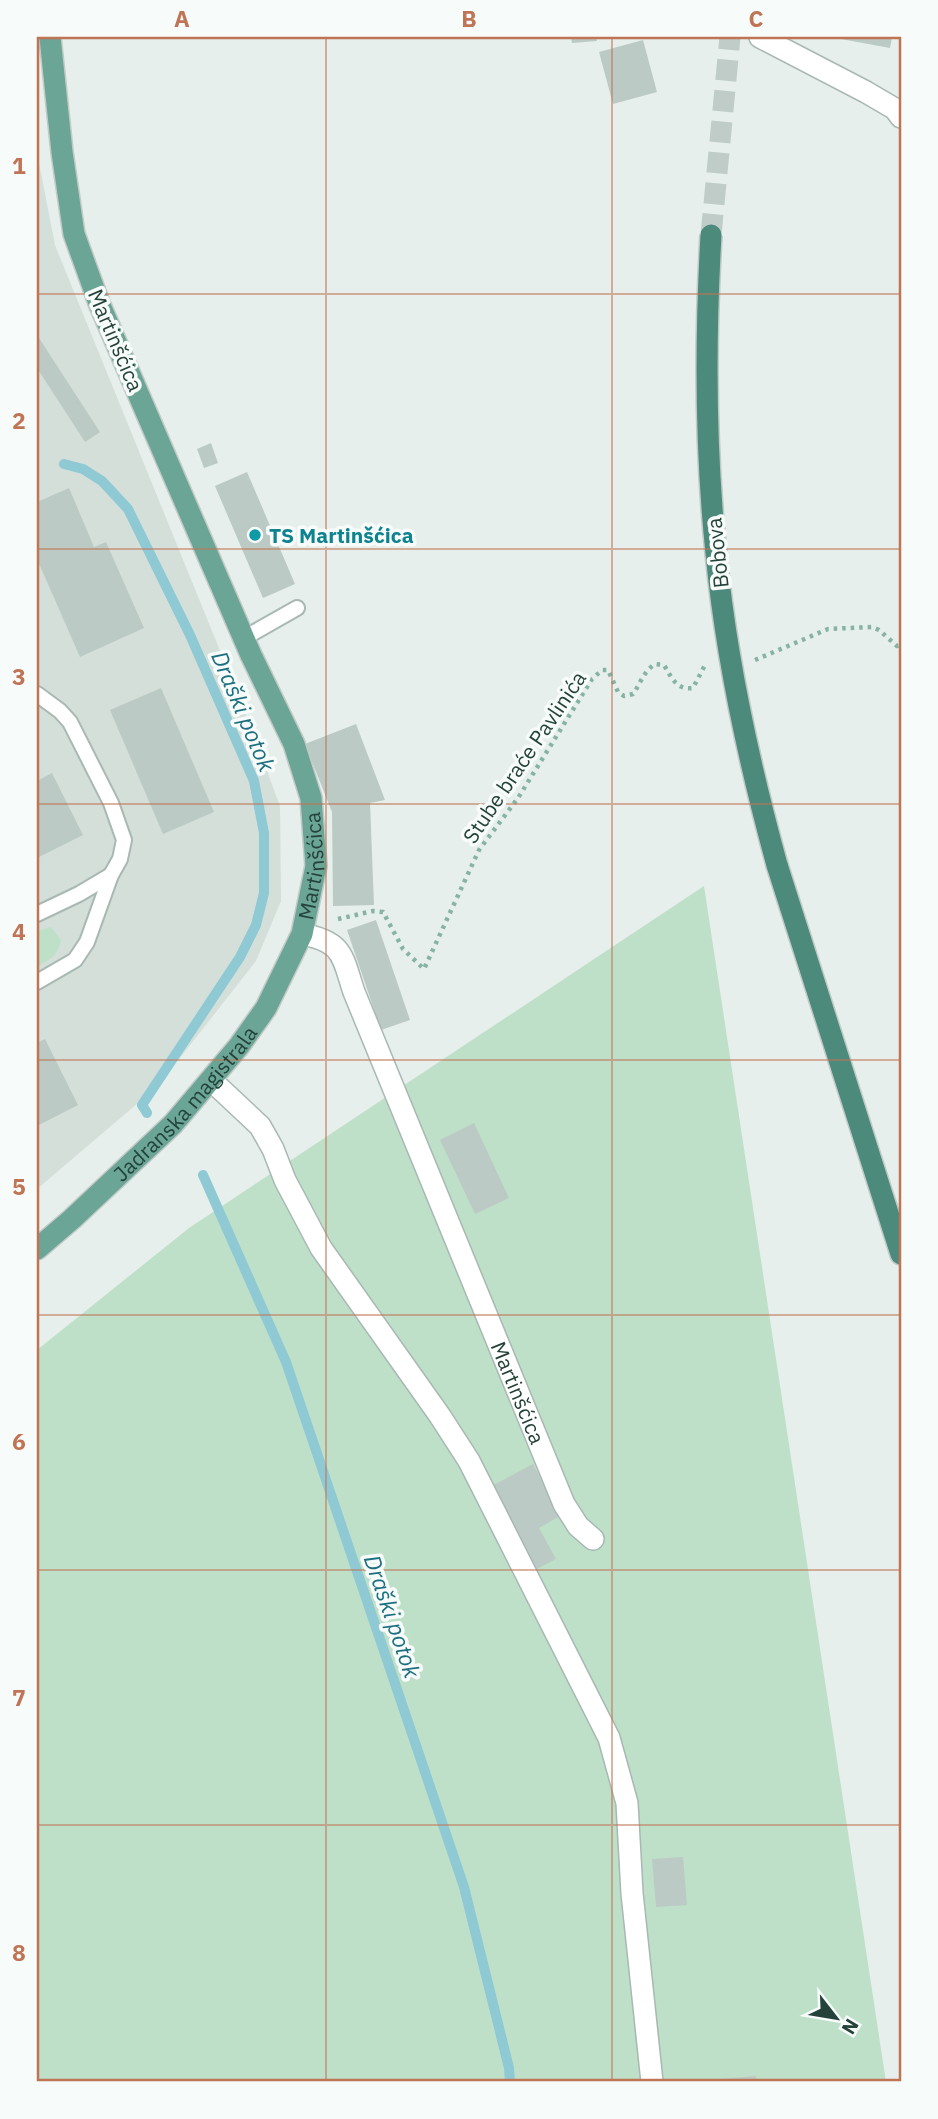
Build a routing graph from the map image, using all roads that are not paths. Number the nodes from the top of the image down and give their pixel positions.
1 (50, 37) edge
2 (760, 37) edge
3 (901, 117) edge
4 (711, 235) tunnel mouth
5 (297, 608) dead end
6 (244, 638) junction
7 (37, 694) edge
8 (110, 876) junction
9 (37, 914) edge
10 (302, 934) junction
11 (37, 982) edge
12 (211, 1080) junction
13 (37, 1249) edge
14 (901, 1254) edge
15 (593, 1539) dead end
16 (652, 2082) edge

1 - 6 main road, Martinšćica
2 - 3 street
4 - 14 highway, Bobova, bridge
5 - 6 lane
6 - 10 main road, Martinšćica
7 - 8 lane
8 - 9 lane
8 - 11 lane
10 - 12 main road, Jadranska magistrala
10 - 15 street, Martinšćica
12 - 13 main road, Jadranska magistrala
12 - 16 street

